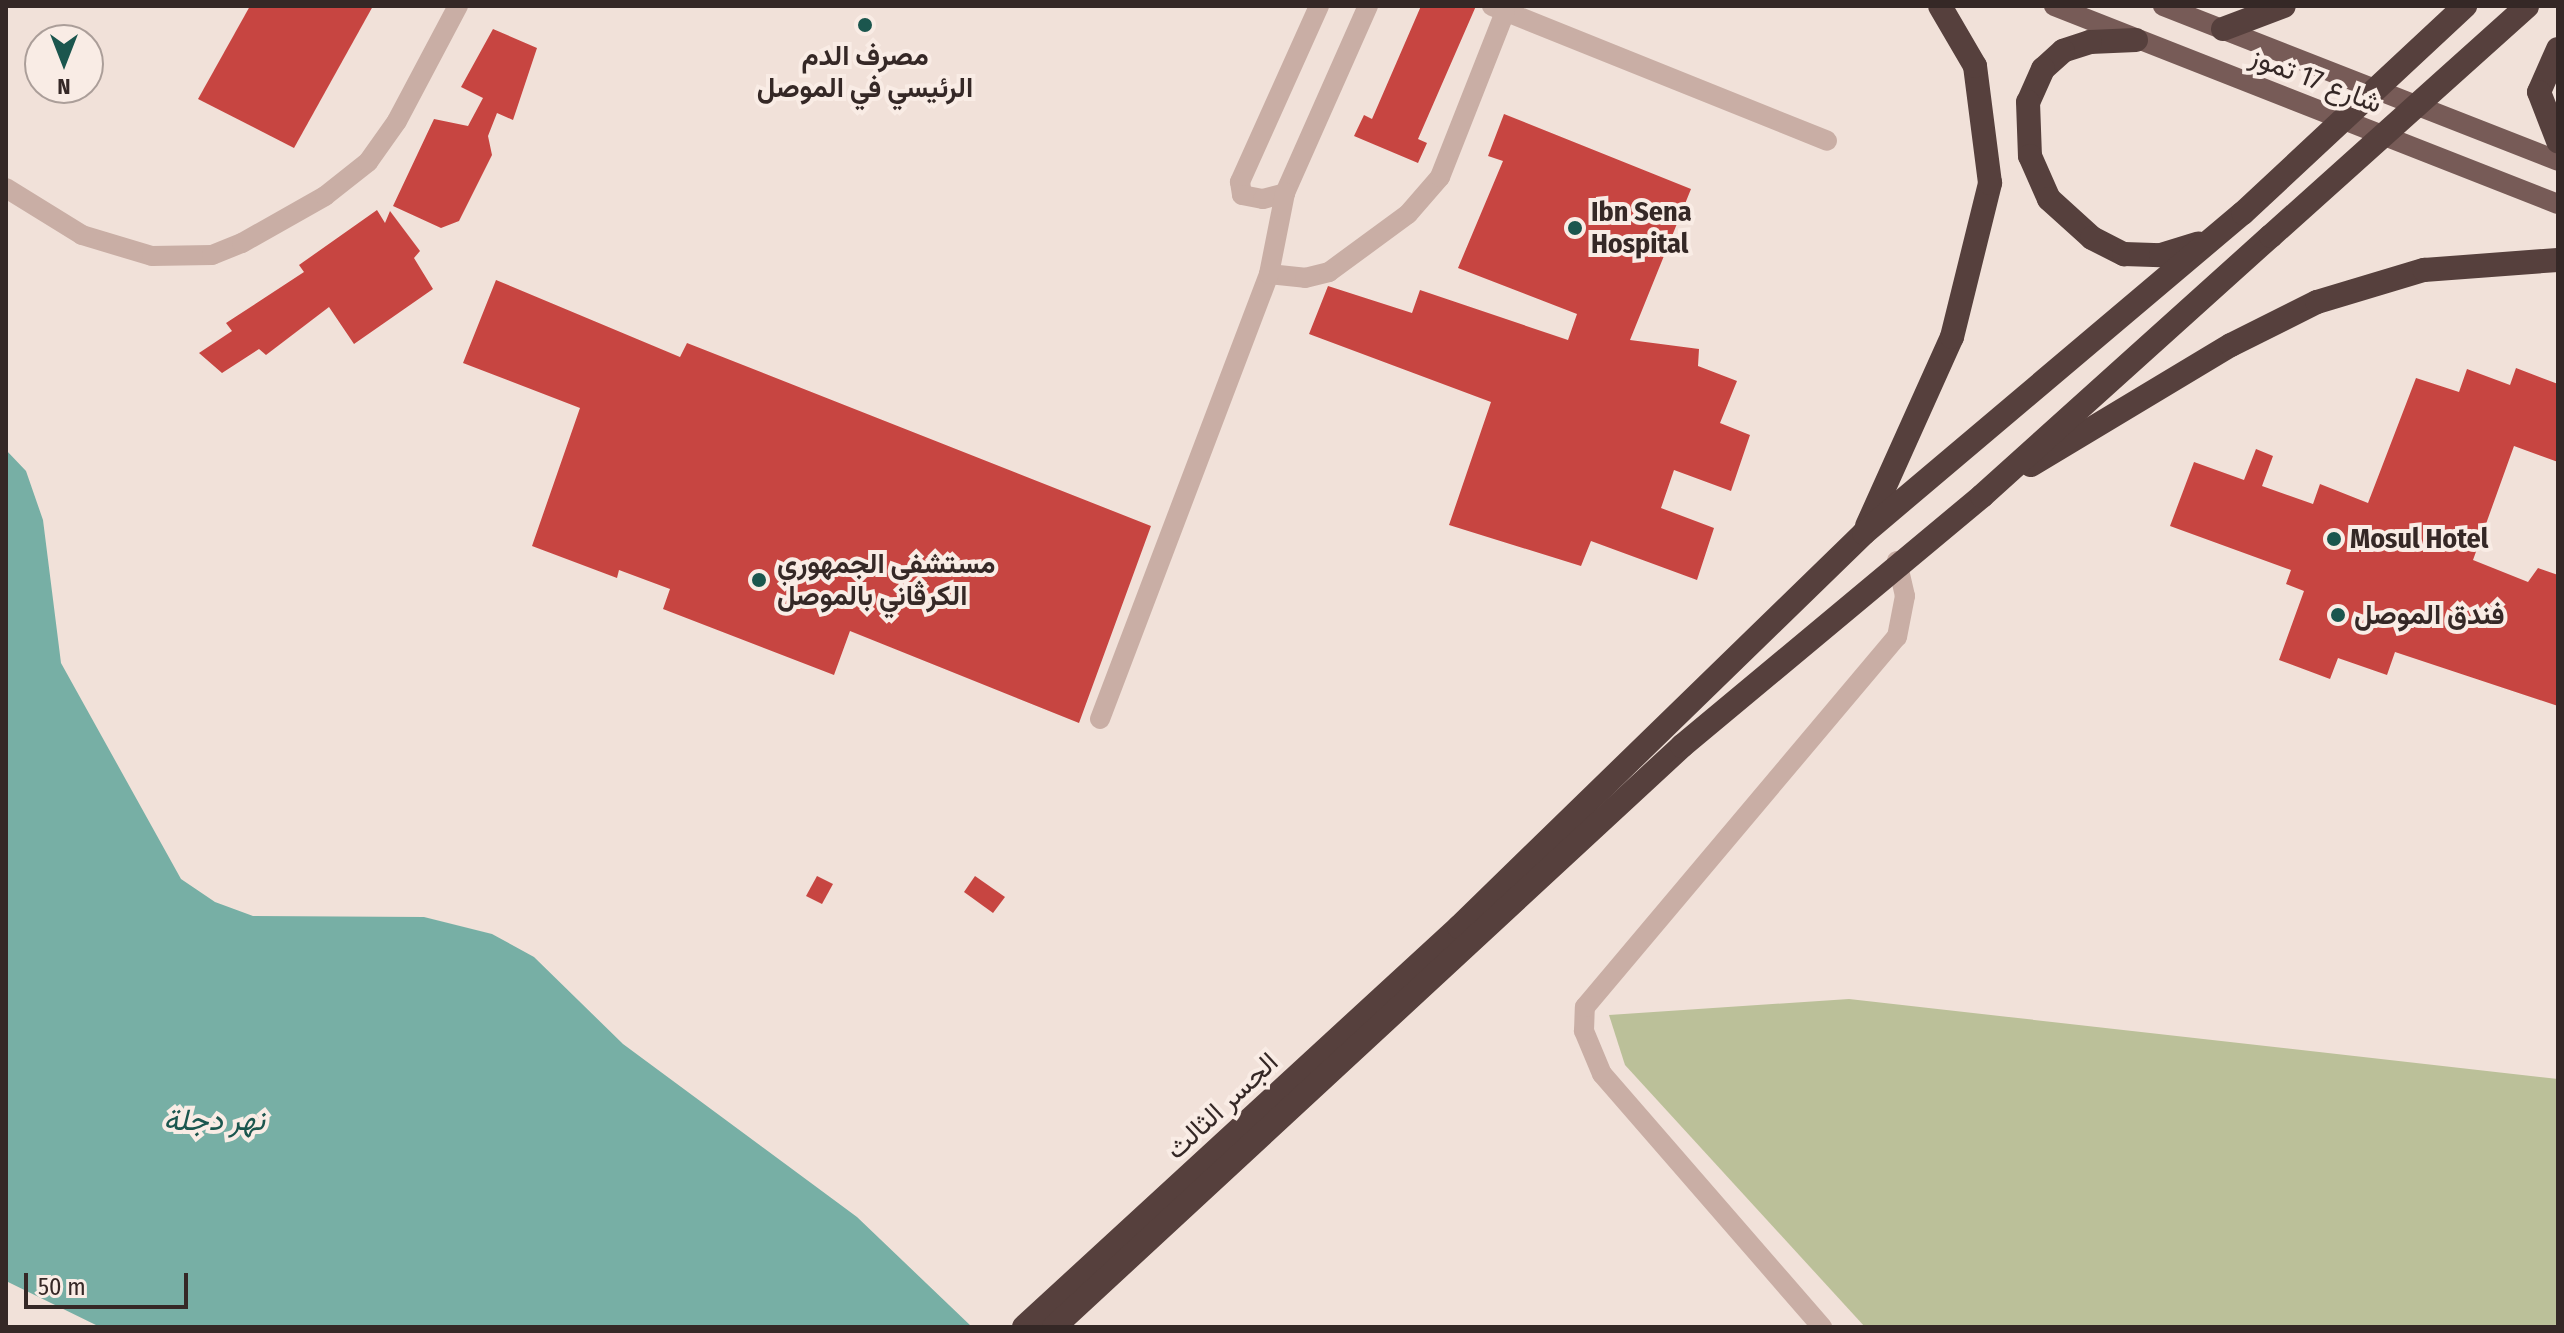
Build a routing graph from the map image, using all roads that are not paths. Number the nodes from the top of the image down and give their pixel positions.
1 (458, 6) edge
2 (1319, 6) edge
3 (1368, 6) edge
4 (1940, 6) edge
5 (2054, 6) edge
6 (2163, 6) edge
7 (2284, 6) edge
8 (2465, 6) edge
9 (2527, 6) edge
10 (1499, 9) edge
11 (2223, 29) junction
12 (2136, 40) junction
13 (2558, 49) edge
14 (1827, 141) dead end
15 (2558, 141) edge
16 (2558, 161) edge
17 (6, 188) edge
18 (1285, 193) junction
19 (2558, 204) edge
20 (2208, 241) junction
21 (2558, 260) edge
22 (1269, 274) junction
23 (1982, 496) junction
24 (1864, 533) junction
25 (1897, 561) junction
26 (1100, 719) dead end
27 (1466, 935) junction
28 (1024, 1327) edge
29 (1054, 1327) edge
30 (1822, 1327) edge

1 - 17 street
2 - 18 street
3 - 18 street
4 - 24 highway
5 - 12 main road, شارع 17 تموز
6 - 11 main road, شارع 17 تموز
7 - 11 highway
8 - 20 highway, bridge
9 - 23 highway, bridge
10 - 14 street
10 - 22 street
11 - 16 main road, شارع 17 تموز
12 - 19 main road, شارع 17 تموز
12 - 20 highway
13 - 15 highway
18 - 22 street
20 - 24 highway
21 - 23 highway
22 - 26 street
23 - 25 highway
24 - 27 highway
25 - 27 highway
25 - 30 street
27 - 28 highway, الجسر الثالث
27 - 29 highway, الجسر الثالث

